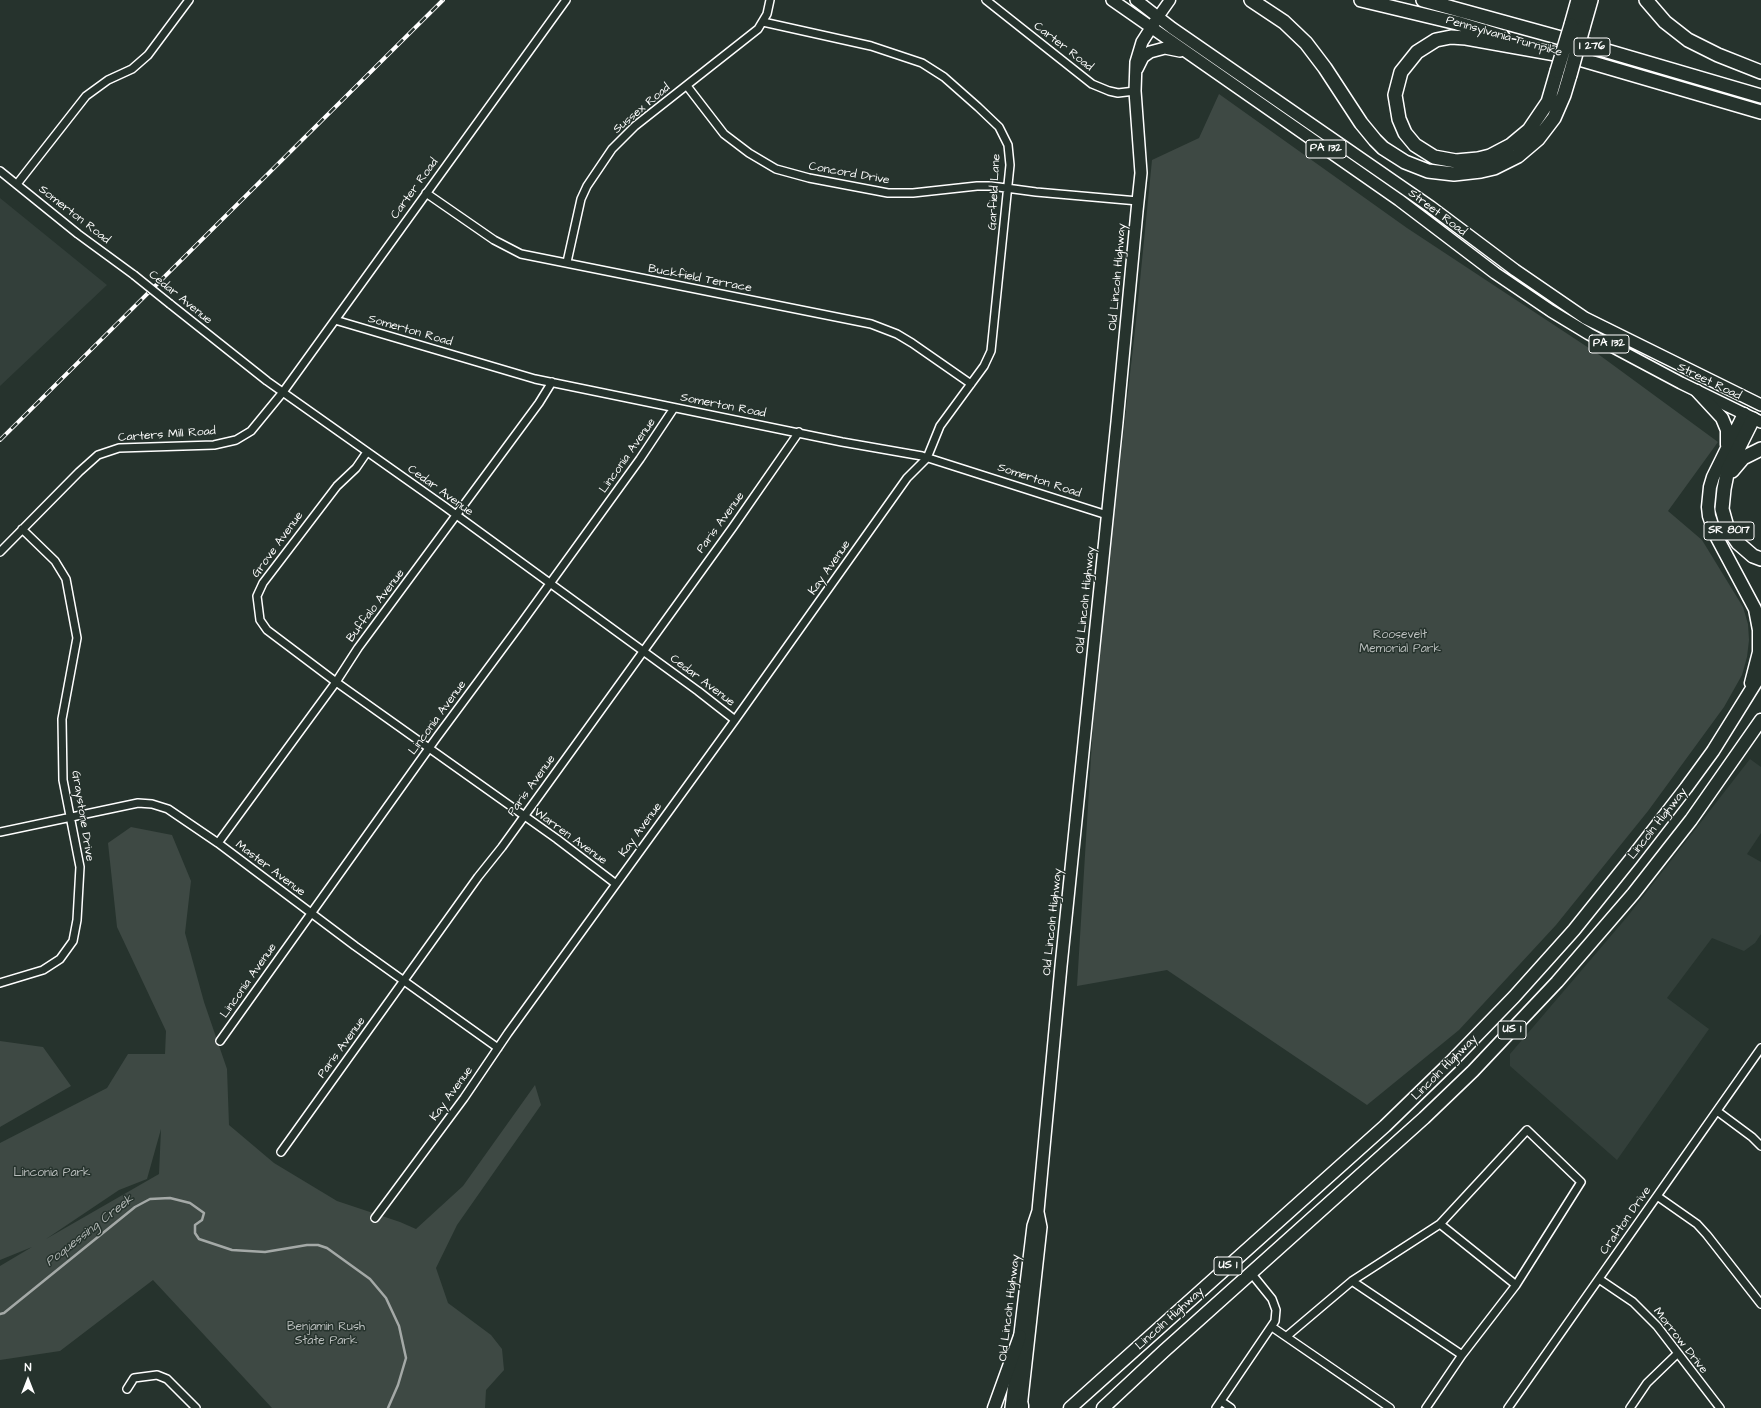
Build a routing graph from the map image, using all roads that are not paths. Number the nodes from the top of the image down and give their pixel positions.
1 (189, 0) edge
2 (566, 0) edge
3 (770, 0) edge
4 (986, 0) edge
5 (1112, 0) edge
6 (1136, 0) edge
7 (1170, 0) edge
8 (1251, 0) edge
9 (1361, 0) edge
10 (1423, 0) edge
11 (1578, 0) edge
12 (1591, 0) edge
13 (1646, 0) edge
14 (1158, 17) junction
15 (764, 22) junction
16 (1577, 26) junction
17 (1150, 28) junction
18 (1186, 52) junction
19 (1578, 58) junction
20 (1761, 72) edge
21 (1564, 73) junction
22 (1134, 77) junction
23 (687, 86) junction
24 (1135, 91) junction
25 (1761, 96) edge
26 (1761, 112) edge
27 (0, 171) edge
28 (17, 184) junction
29 (1008, 188) junction
30 (426, 193) junction
31 (1138, 201) junction
32 (567, 262) junction
33 (134, 275) joint
34 (335, 320) junction
35 (552, 382) junction
36 (970, 384) junction
37 (1698, 391) junction
38 (283, 392) junction
39 (1759, 404) edge
40 (674, 408) junction
41 (1753, 418) edge
42 (799, 432) junction
43 (1761, 448) edge
44 (1726, 450) junction
45 (367, 452) junction
46 (927, 458) junction
47 (1724, 489) junction
48 (1107, 515) junction
49 (456, 516) junction
50 (22, 529) junction
51 (0, 552) edge
52 (1761, 559) edge
53 (549, 583) junction
54 (643, 651) junction
55 (1761, 674) edge
56 (336, 682) junction
57 (1746, 698) junction
58 (735, 720) junction
59 (1761, 720) edge
60 (430, 748) junction
61 (524, 816) junction
62 (70, 818) junction
63 (0, 832) edge
64 (218, 843) junction
65 (616, 884) junction
66 (312, 914) junction
67 (405, 981) junction
68 (0, 983) edge
69 (220, 1041) dead end
70 (498, 1048) junction
71 (1761, 1048) edge
72 (1716, 1111) junction
73 (1761, 1146) edge
74 (281, 1152) dead end
75 (1657, 1196) junction
76 (1038, 1211) junction
77 (375, 1218) dead end
78 (1440, 1224) junction
79 (1251, 1273) junction
80 (1599, 1279) junction
81 (1352, 1281) junction
82 (1516, 1285) junction
83 (1761, 1304) edge
84 (1272, 1327) junction
85 (1020, 1336) junction
86 (1287, 1336) junction
87 (1677, 1354) junction
88 (1462, 1355) junction
89 (127, 1390) dead end
90 (1221, 1401) junction
91 (1019, 1407) edge
92 (196, 1408) edge
93 (994, 1408) edge
94 (1070, 1408) edge
95 (1103, 1408) edge
96 (1216, 1408) edge
97 (1231, 1408) edge
98 (1390, 1408) edge
99 (1426, 1408) edge
100 (1508, 1408) edge
101 (1630, 1408) edge
102 (1720, 1408) edge

1 - 28 street
2 - 30 street, Carter Road
3 - 15 street
4 - 24 street, Carter Road
5 - 17 main road, Street Road / PA 132
6 - 14 main road, Street Road / PA 132
7 - 14 main road, Old Lincoln Highway
8 - 21 highway
9 - 19 highway, Pennsylvania Turnpike / I 276
10 - 25 highway, Pennsylvania Turnpike / I 276
11 - 16 highway
12 - 16 highway
13 - 20 highway
14 - 17 main road, Old Lincoln Highway
14 - 39 main road, Street Road / PA 132
15 - 23 street, Sussex Road
15 - 29 street, Garfield Lane
16 - 21 highway, bridge
17 - 18 main road, Street Road / PA 132
17 - 22 main road, Old Lincoln Highway
18 - 22 main road
18 - 37 main road, Street Road / PA 132
19 - 21 highway
19 - 26 highway, Pennsylvania Turnpike / I 276
22 - 24 main road, Old Lincoln Highway
23 - 29 street, Concord Drive
23 - 32 street, Sussex Road
24 - 31 main road, Old Lincoln Highway
27 - 28 street, Somerton Road
28 - 33 street, Somerton Road
29 - 31 street, Concord Drive
29 - 36 street, Garfield Lane
30 - 32 street, Buckfield Terrace
30 - 34 street, Carter Road
31 - 48 main road, Old Lincoln Highway
32 - 36 street, Buckfield Terrace
33 - 38 street, Cedar Avenue, bridge
34 - 35 street, Somerton Road
34 - 38 street, Carter Road
35 - 40 street, Somerton Road
35 - 49 street, Buffalo Avenue
36 - 46 street, Garfield Lane
37 - 41 main road, Street Road / PA 132
37 - 44 highway
38 - 45 street, Cedar Avenue
38 - 50 street, Carters Mill Road
39 - 41 main road
40 - 42 street, Somerton Road
40 - 53 street, Linconia Avenue
41 - 44 highway
41 - 47 highway
42 - 46 street, Somerton Road
42 - 54 street, Paris Avenue
43 - 47 highway, SR 8017
44 - 57 highway
45 - 49 street, Cedar Avenue
45 - 56 street, Grove Avenue
46 - 48 street, Somerton Road
46 - 58 street, Kay Avenue
47 - 52 highway, SR 8017
48 - 76 main road, Old Lincoln Highway
49 - 53 street, Cedar Avenue
49 - 56 street, Buffalo Avenue
50 - 51 street, Carters Mill Road
50 - 62 street, Graystone Drive
53 - 54 street, Cedar Avenue
53 - 60 street, Linconia Avenue
54 - 58 street, Cedar Avenue
54 - 61 street, Paris Avenue
55 - 57 highway, Lincoln Highway / US 1
56 - 60 street, Warren Avenue
56 - 64 street, Buffalo Avenue
57 - 94 highway, Lincoln Highway / US 1
58 - 65 street, Kay Avenue
59 - 79 highway, Lincoln Highway / US 1
60 - 61 street, Warren Avenue
60 - 66 street, Linconia Avenue
61 - 65 street, Warren Avenue
61 - 67 street, Paris Avenue
62 - 63 street, Master Avenue
62 - 64 street, Master Avenue
62 - 68 street, Graystone Drive
64 - 66 street, Master Avenue
65 - 70 street, Kay Avenue
66 - 67 street, Master Avenue
66 - 69 street, Linconia Avenue
67 - 70 street, Master Avenue
67 - 74 street, Paris Avenue
70 - 77 street, Kay Avenue
71 - 72 street, Crafton Drive
72 - 73 street
72 - 75 street, Crafton Drive
75 - 80 street, Crafton Drive
75 - 83 street
76 - 85 main road, Old Lincoln Highway
76 - 91 main road, Old Lincoln Highway
78 - 81 street
78 - 82 street
78 - 82 street
79 - 84 street
79 - 95 highway, Lincoln Highway / US 1
80 - 87 street, Morrow Drive
80 - 100 street, Crafton Drive
81 - 86 street
81 - 88 street
82 - 88 street
84 - 86 street
84 - 90 street
85 - 91 main road, Old Lincoln Highway
85 - 93 highway
86 - 98 street
87 - 101 street
87 - 102 street, Morrow Drive
88 - 99 street
89 - 92 street
90 - 96 street
90 - 97 street

